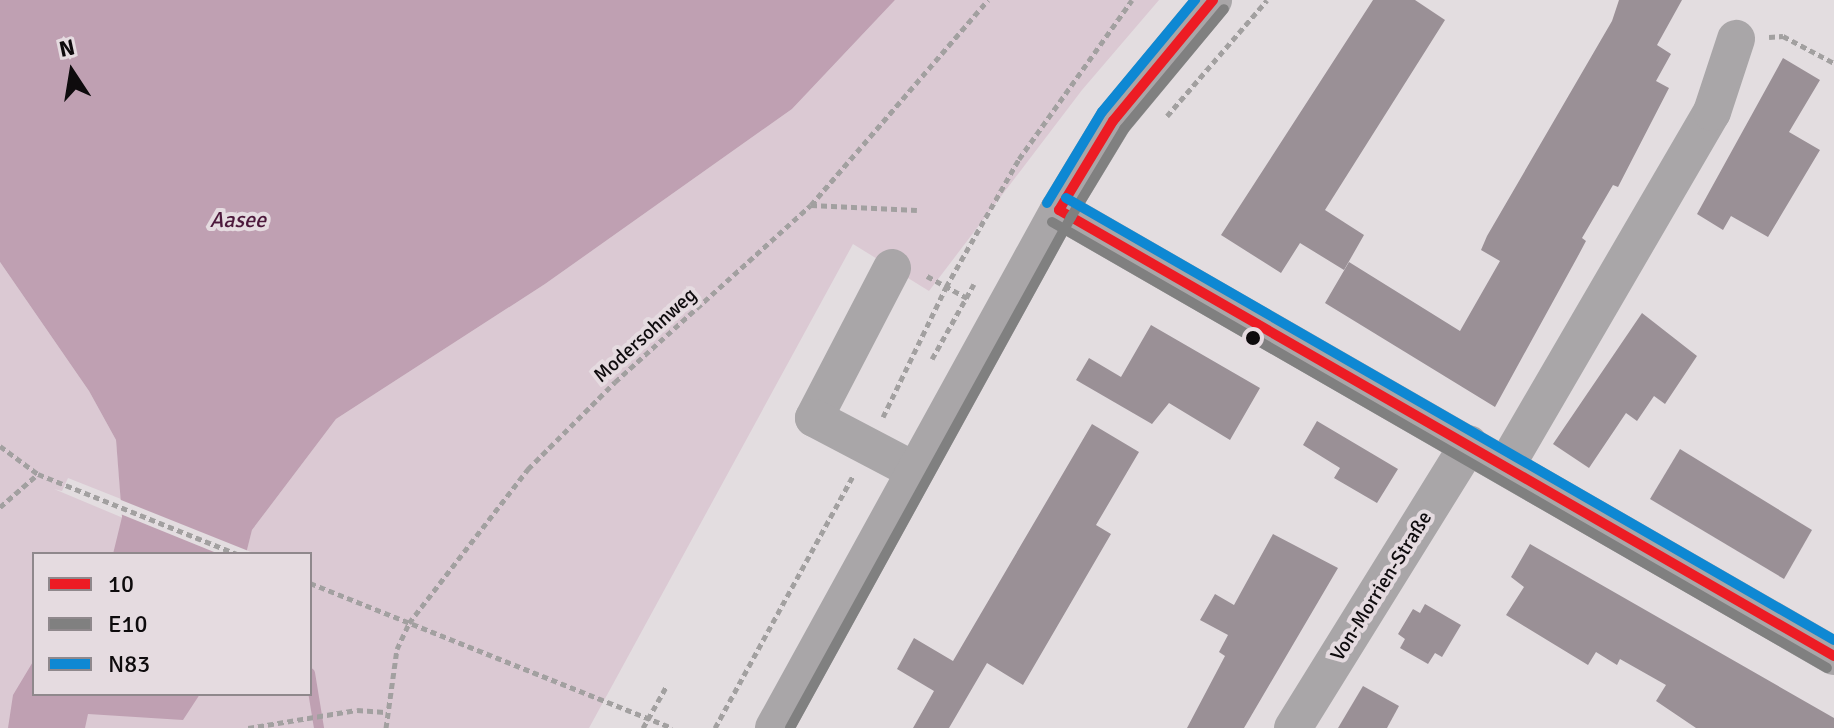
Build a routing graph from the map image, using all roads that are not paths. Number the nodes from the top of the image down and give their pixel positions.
1 (1213, 0) edge
2 (1736, 39) road end
3 (1059, 210) junction
4 (892, 268) dead end
5 (1469, 444) junction
6 (1507, 464) junction
7 (915, 471) junction
8 (1834, 656) edge
9 (774, 728) edge
10 (1293, 728) edge

1 - 3 street
2 - 6 street
3 - 5 street
3 - 7 street
4 - 7 street
5 - 6 street
5 - 10 street, Von-Morrien-Straße
6 - 8 street
7 - 9 street

